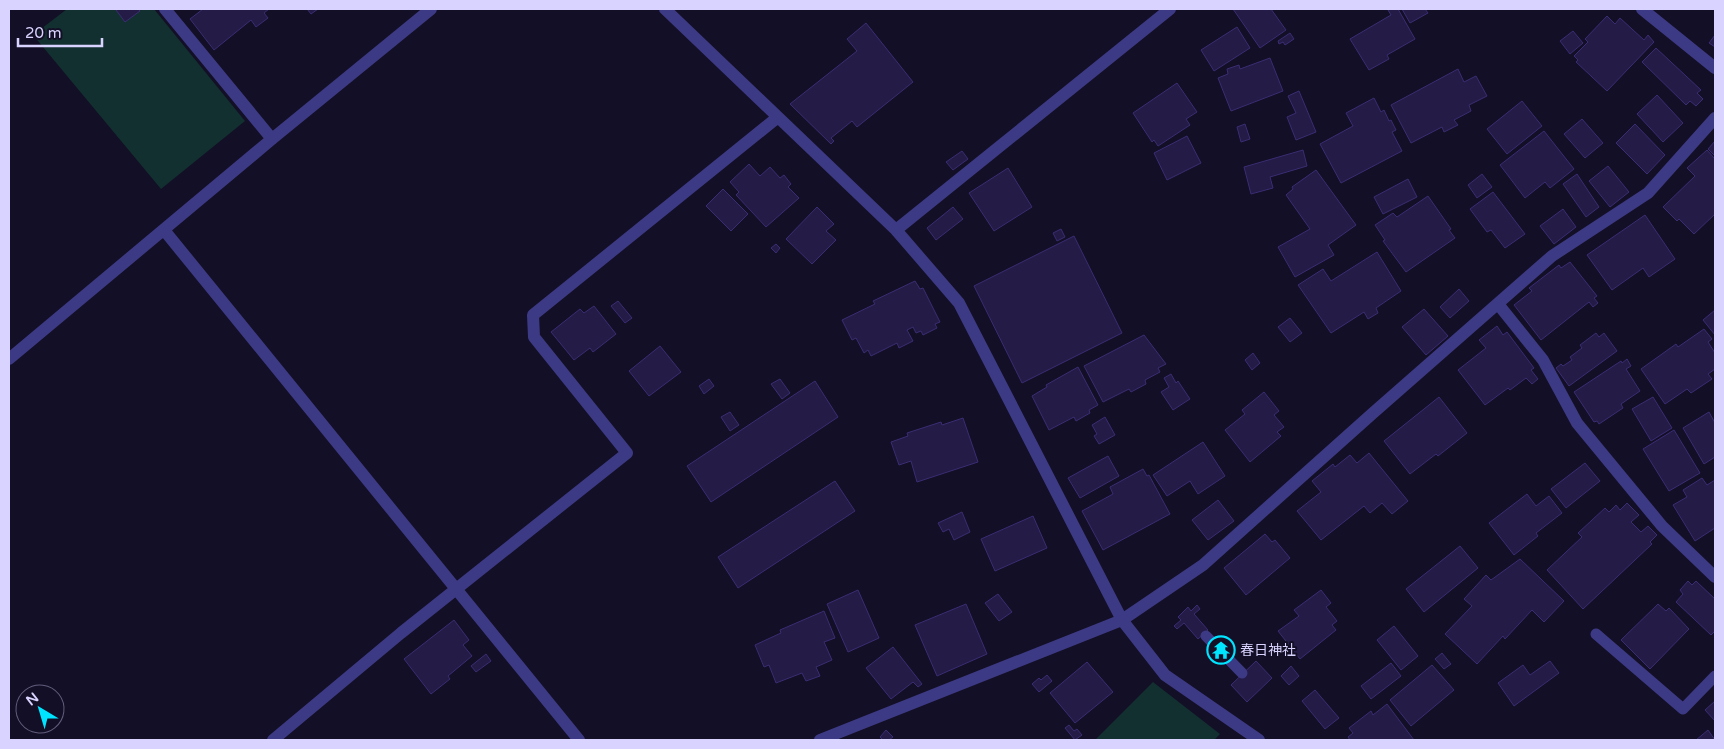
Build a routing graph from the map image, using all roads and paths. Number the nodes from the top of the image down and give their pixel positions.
1 (165, 9) edge
2 (431, 9) edge
3 (665, 9) edge
4 (1170, 9) edge
5 (1642, 9) edge
6 (1715, 68) edge
7 (778, 117) junction
8 (1715, 118) edge
9 (272, 138) junction
10 (164, 230) junction
11 (896, 230) junction
12 (1498, 304) junction
13 (9, 359) edge
14 (1715, 577) edge
15 (457, 589) junction
16 (1122, 620) junction
17 (1596, 634) dead end
18 (1206, 636) dead end
19 (1242, 672) dead end
20 (1715, 676) edge
21 (273, 740) edge
22 (579, 740) edge
23 (820, 740) edge
24 (1259, 740) edge

1 - 9 street
2 - 9 street
3 - 7 street
4 - 11 street
5 - 6 street
7 - 11 street
7 - 15 street
8 - 12 street
9 - 10 street
10 - 13 street
10 - 15 street
11 - 16 street
12 - 14 street
12 - 16 street
15 - 21 street
15 - 22 street
16 - 23 street
16 - 24 street
17 - 20 lane
18 - 19 lane

